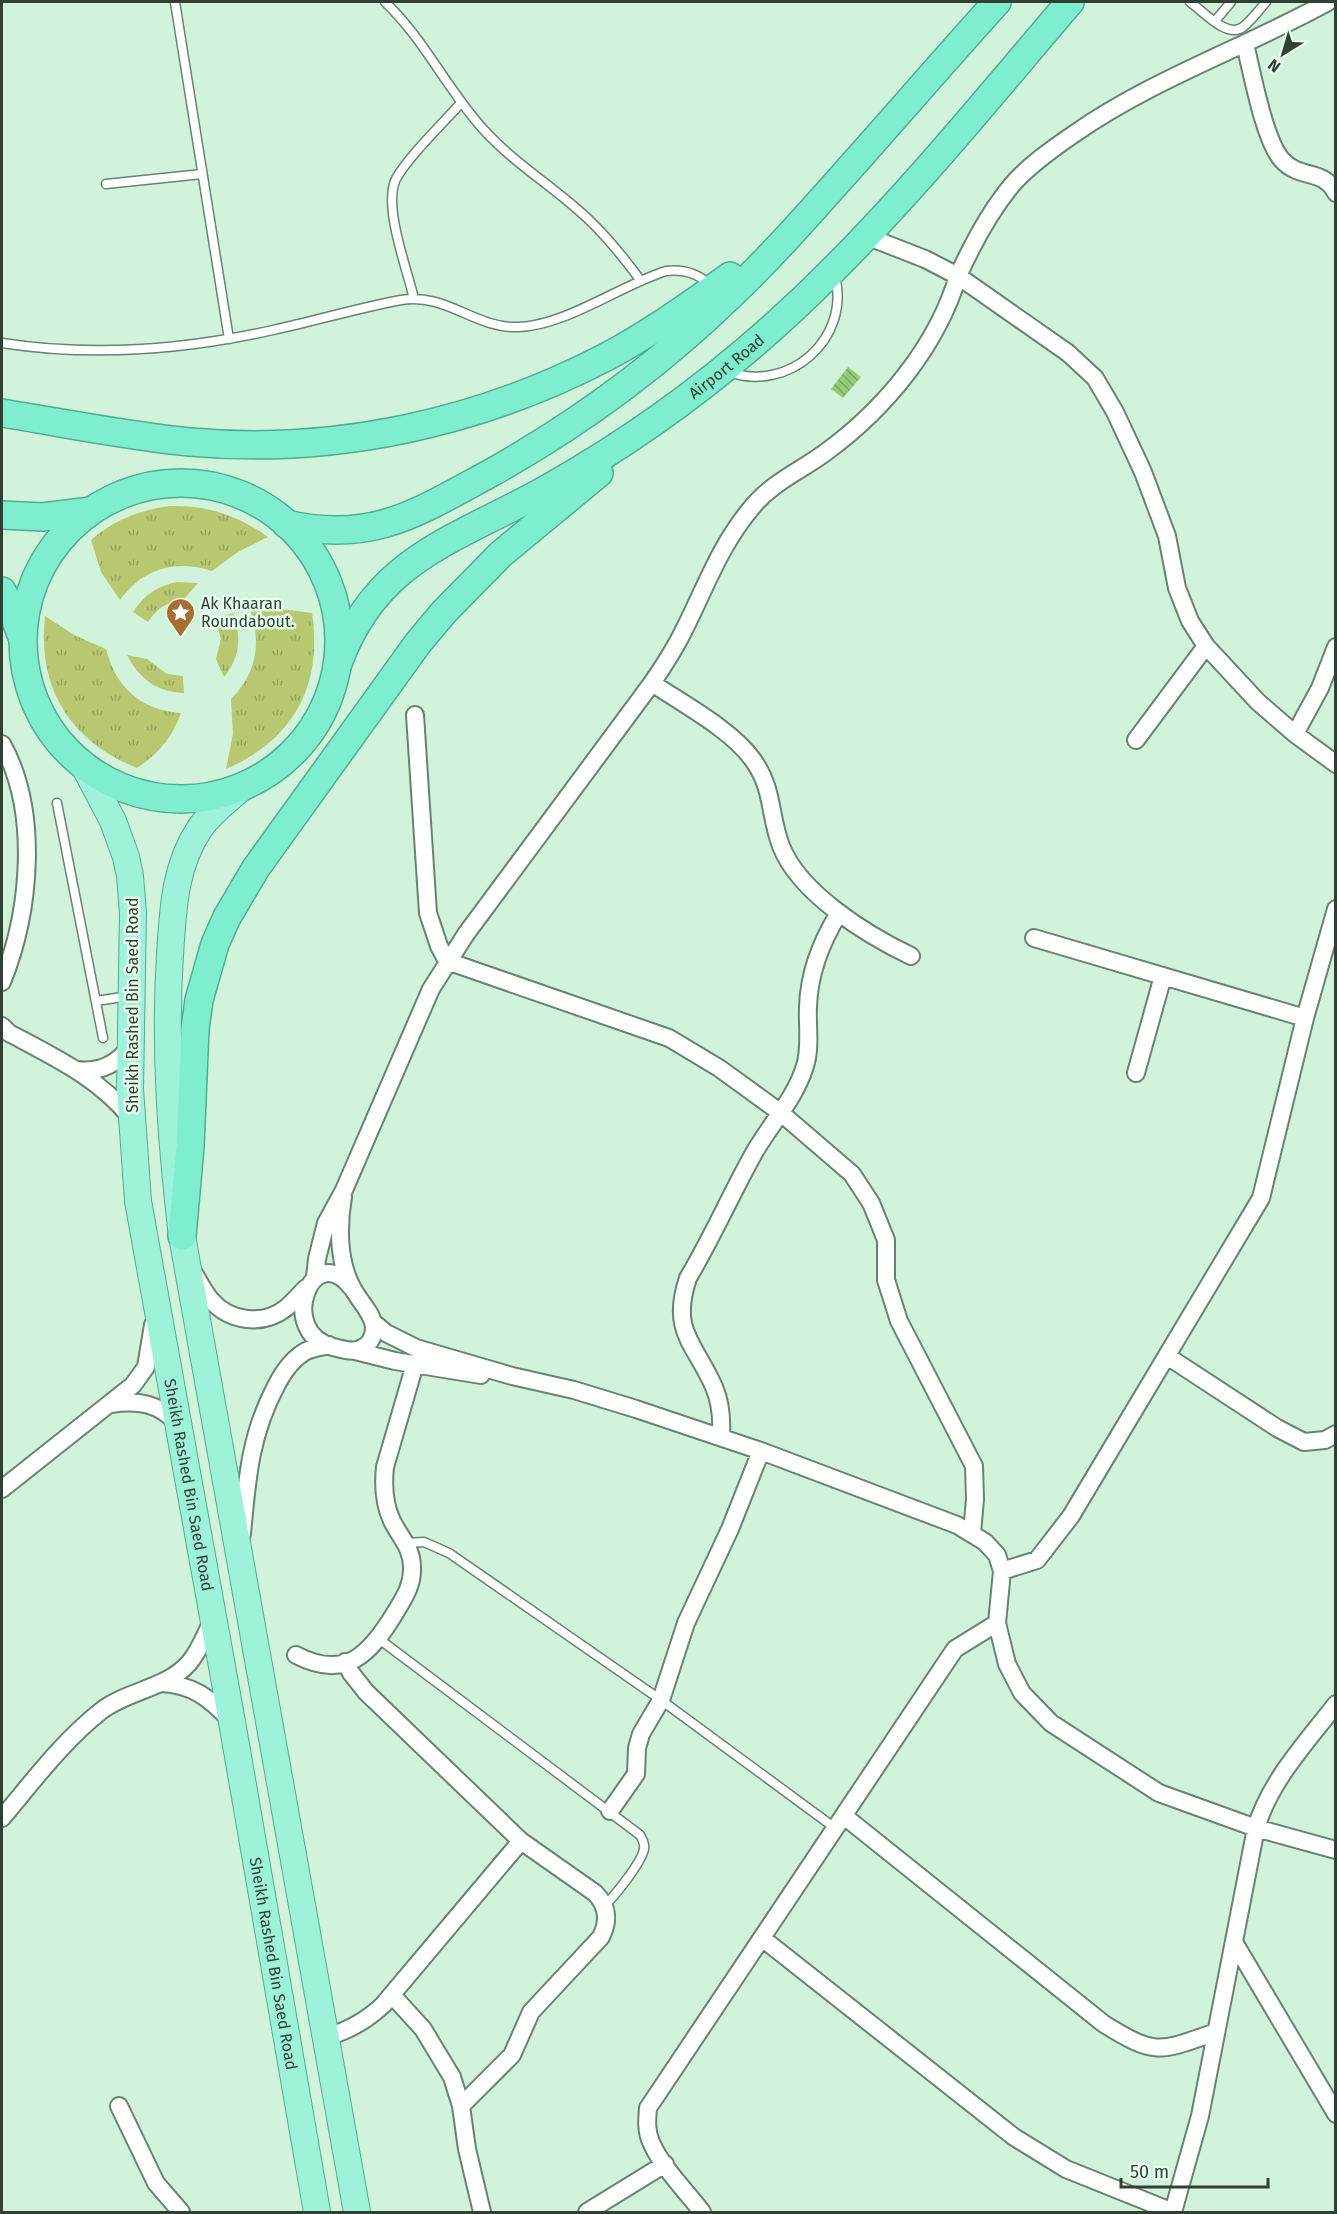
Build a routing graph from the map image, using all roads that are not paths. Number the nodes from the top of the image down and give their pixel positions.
1 (175, 2) edge
2 (385, 2) edge
3 (997, 2) edge
4 (1070, 2) edge
5 (1193, 2) edge
6 (1231, 2) edge
7 (1266, 2) edge
8 (1328, 2) edge
9 (1215, 21) junction
10 (1245, 44) junction
11 (461, 103) junction
12 (202, 174) junction
13 (106, 184) dead end
14 (1335, 193) edge
15 (798, 226) junction
16 (866, 236) junction
17 (833, 270) junction
18 (958, 276) junction
19 (641, 281) junction
20 (713, 289) junction
21 (414, 299) junction
22 (228, 339) junction
23 (2, 344) edge
24 (723, 370) junction
25 (2, 413) edge
26 (637, 434) junction
27 (92, 510) junction
28 (2, 515) edge
29 (286, 524) junction
30 (2, 591) edge
31 (23, 640) junction
32 (1206, 646) junction
33 (1335, 647) edge
34 (337, 666) junction
35 (652, 683) junction
36 (415, 715) dead end
37 (1295, 734) junction
38 (1136, 740) dead end
39 (2, 744) edge
40 (82, 764) junction
41 (1335, 764) edge
42 (242, 787) junction
43 (57, 803) dead end
44 (1335, 909) edge
45 (839, 913) junction
46 (1034, 938) dead end
47 (911, 956) dead end
48 (447, 961) junction
49 (1163, 976) junction
50 (2, 982) edge
51 (132, 996) junction
52 (96, 1001) junction
53 (1305, 1018) junction
54 (2, 1026) edge
55 (103, 1038) dead end
56 (131, 1046) junction
57 (76, 1070) junction
58 (1136, 1073) dead end
59 (781, 1113) junction
60 (132, 1119) junction
61 (344, 1190) junction
62 (182, 1236) junction
63 (188, 1262) junction
64 (313, 1280) junction
65 (351, 1287) junction
66 (157, 1307) junction
67 (373, 1322) junction
68 (329, 1346) junction
69 (355, 1351) junction
70 (1167, 1356) junction
71 (415, 1364) junction
72 (512, 1376) junction
73 (111, 1404) junction
74 (178, 1424) junction
75 (1335, 1434) edge
76 (721, 1437) junction
77 (761, 1451) junction
78 (2, 1489) edge
79 (972, 1533) junction
80 (406, 1543) junction
81 (241, 1558) junction
82 (1002, 1570) junction
83 (213, 1619) junction
84 (997, 1623) junction
85 (379, 1639) junction
86 (296, 1655) dead end
87 (345, 1662) junction
88 (160, 1683) junction
89 (661, 1700) junction
90 (1335, 1704) edge
91 (232, 1722) junction
92 (610, 1811) junction
93 (2, 1818) edge
94 (840, 1822) junction
95 (1256, 1828) junction
96 (522, 1841) junction
97 (1335, 1850) edge
98 (604, 1906) junction
99 (762, 1938) junction
100 (1234, 1942) junction
101 (392, 1995) junction
102 (1216, 2032) junction
103 (326, 2037) junction
104 (119, 2106) dead end
105 (461, 2106) junction
106 (1335, 2114) edge
107 (665, 2164) junction
108 (181, 2212) edge
109 (316, 2212) edge
110 (357, 2212) edge
111 (482, 2212) edge
112 (587, 2212) edge
113 (702, 2212) edge
114 (1173, 2212) edge

1 - 12 lane
2 - 11 lane
3 - 15 highway
4 - 16 highway, Airport Road
5 - 9 lane
6 - 9 lane
7 - 9 lane
8 - 10 street
10 - 14 street
10 - 18 street
11 - 19 lane
11 - 21 lane
12 - 13 lane
12 - 22 lane
15 - 20 highway
15 - 29 highway
16 - 17 highway, Airport Road
16 - 18 street
17 - 24 highway, Airport Road
17 - 24 lane
18 - 32 street
18 - 35 street
19 - 20 lane
19 - 21 lane
20 - 25 highway
21 - 22 lane
22 - 23 lane
24 - 26 highway, Airport Road
26 - 34 highway, Airport Road
26 - 62 highway
27 - 28 highway
27 - 29 highway
27 - 31 highway
29 - 34 highway
30 - 31 highway
31 - 40 highway
32 - 37 street
32 - 38 street
33 - 37 street
34 - 42 highway
35 - 45 street
35 - 48 street
36 - 48 street
37 - 41 street
39 - 50 street
40 - 42 highway
40 - 51 main road, Sheikh Rashed Bin Saed Road
42 - 62 main road
43 - 52 lane
44 - 53 street
45 - 47 street
45 - 59 street
46 - 49 street
48 - 59 street
48 - 61 street
49 - 53 street
49 - 58 street
51 - 52 lane
51 - 56 main road, Sheikh Rashed Bin Saed Road
52 - 55 lane
53 - 70 street
54 - 57 street
56 - 57 street
56 - 60 main road, Sheikh Rashed Bin Saed Road
57 - 60 street
59 - 76 street
59 - 79 street
60 - 66 main road, Sheikh Rashed Bin Saed Road
61 - 64 street
61 - 65 street
62 - 63 main road
63 - 64 street
63 - 81 main road
64 - 65 street
64 - 68 street
65 - 67 street
66 - 73 street
66 - 74 main road, Sheikh Rashed Bin Saed Road
67 - 69 street
67 - 72 street
68 - 69 street
68 - 81 street
69 - 71 street
70 - 75 street
70 - 82 street
71 - 72 street
71 - 80 street
72 - 76 street
73 - 74 street
73 - 78 street
74 - 83 main road, Sheikh Rashed Bin Saed Road
76 - 77 street
77 - 79 street
77 - 89 street
79 - 82 street
80 - 85 street
80 - 89 lane
81 - 103 main road
82 - 84 street
83 - 88 street
83 - 91 main road, Sheikh Rashed Bin Saed Road
84 - 94 street
84 - 95 street
85 - 87 street
85 - 92 lane
86 - 87 street
87 - 96 street
88 - 91 street
88 - 93 street
89 - 92 street
89 - 94 lane
90 - 95 street
91 - 109 main road, Sheikh Rashed Bin Saed Road
92 - 98 lane
94 - 99 street
94 - 102 street
95 - 97 street
95 - 100 street
96 - 98 street
96 - 101 street
98 - 105 street
99 - 107 street
99 - 114 street
100 - 102 street
100 - 106 street
101 - 103 street
101 - 105 street
102 - 114 street
103 - 110 main road
104 - 108 street
105 - 111 street
107 - 112 street
107 - 113 street

